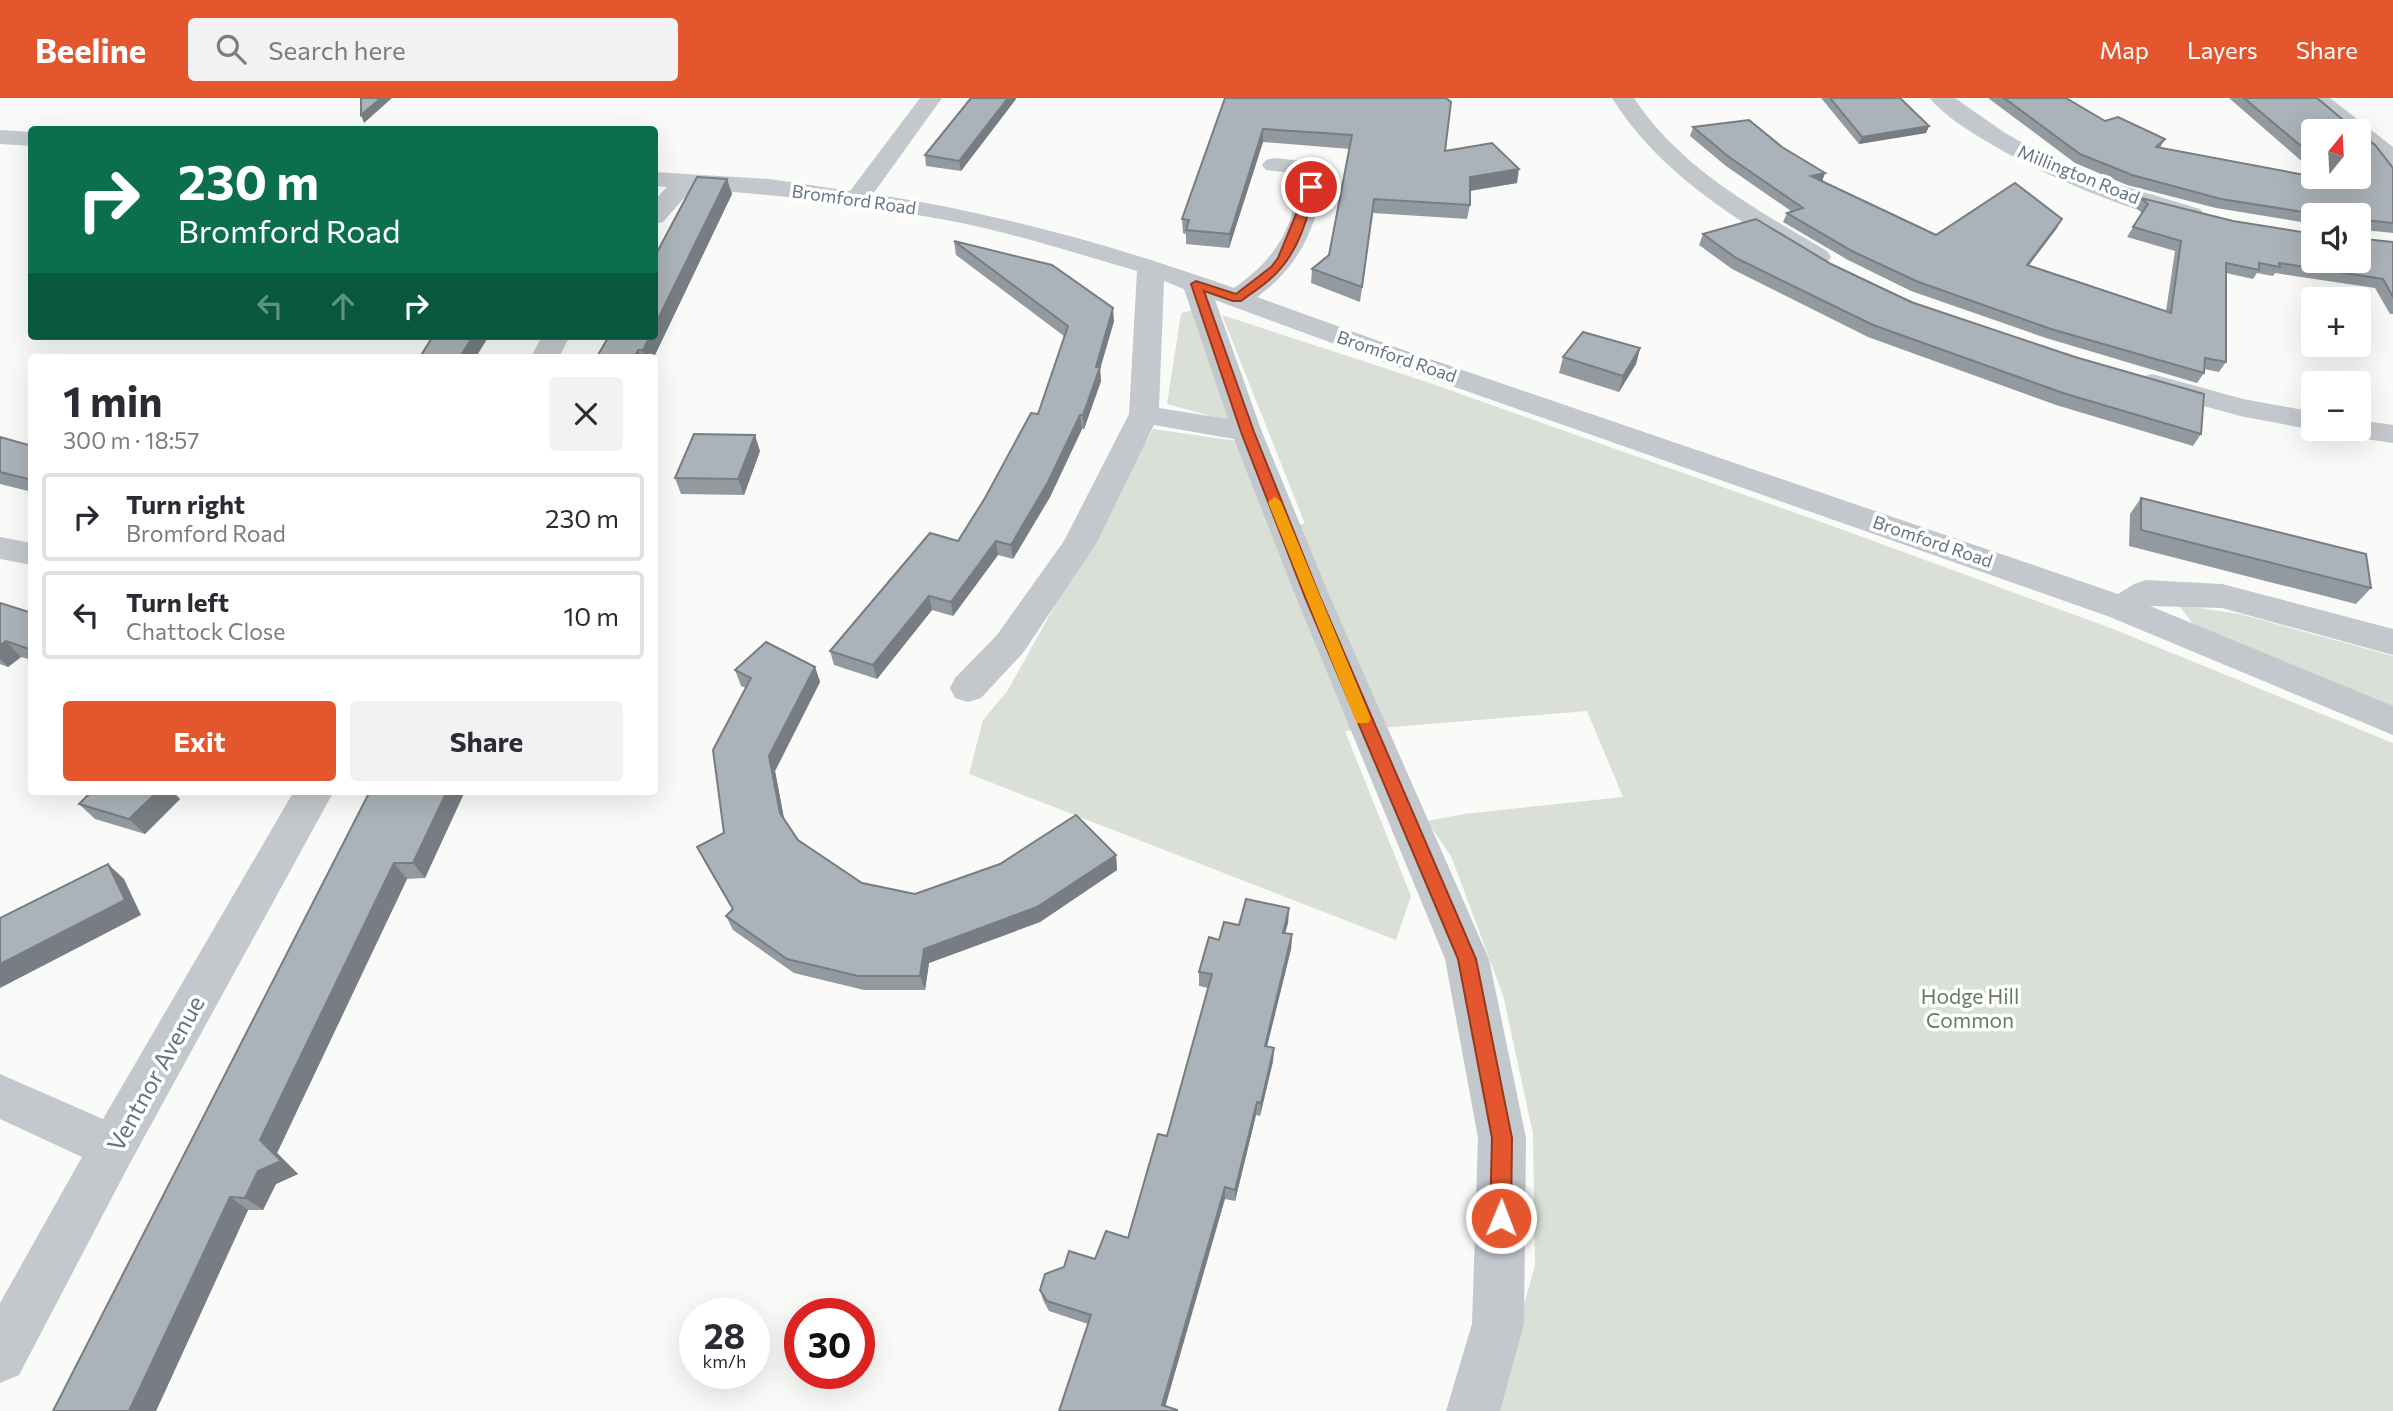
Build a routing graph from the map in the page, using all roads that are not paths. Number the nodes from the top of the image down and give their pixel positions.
1 (931, 98) edge
2 (1623, 98) edge
3 (1941, 98) edge
4 (2316, 98) edge
5 (2343, 119) edge
6 (0, 137) edge
7 (28, 139) edge
8 (2371, 142) edge
9 (2393, 159) edge
10 (1274, 165) dead end
11 (658, 179) edge
12 (685, 181) junction
13 (857, 199) junction
14 (658, 212) edge
15 (2208, 218) edge
16 (1150, 267) junction
17 (1838, 269) edge
18 (1196, 284) junction
19 (1237, 299) junction
20 (2122, 374) edge
21 (1144, 414) junction
22 (2301, 419) edge
23 (2371, 431) edge
24 (1247, 432) junction
25 (2393, 434) edge
26 (0, 548) edge
27 (28, 553) edge
28 (2122, 608) junction
29 (2393, 642) edge
30 (968, 688) dead end
31 (2393, 721) edge
32 (312, 795) edge
33 (0, 1096) edge
34 (113, 1147) junction
35 (0, 1356) edge
36 (1473, 1411) edge

1 - 13 street
2 - 17 street
3 - 15 street, Millington Road
4 - 5 street
6 - 7 street
8 - 9 street
10 - 19 street
11 - 12 street, Bromford Road
12 - 13 street, Bromford Road
12 - 14 street
13 - 16 street, Bromford Road
16 - 18 street, Bromford Road
16 - 21 street
18 - 19 street, Bromford Road
18 - 24 street
19 - 28 street, Bromford Road
20 - 22 street
21 - 24 street
21 - 30 street
23 - 25 street
24 - 36 street
26 - 27 street
28 - 29 street
28 - 31 street, Bromford Road
32 - 34 street, Ventnor Avenue
33 - 34 street
34 - 35 street, Ventnor Avenue

